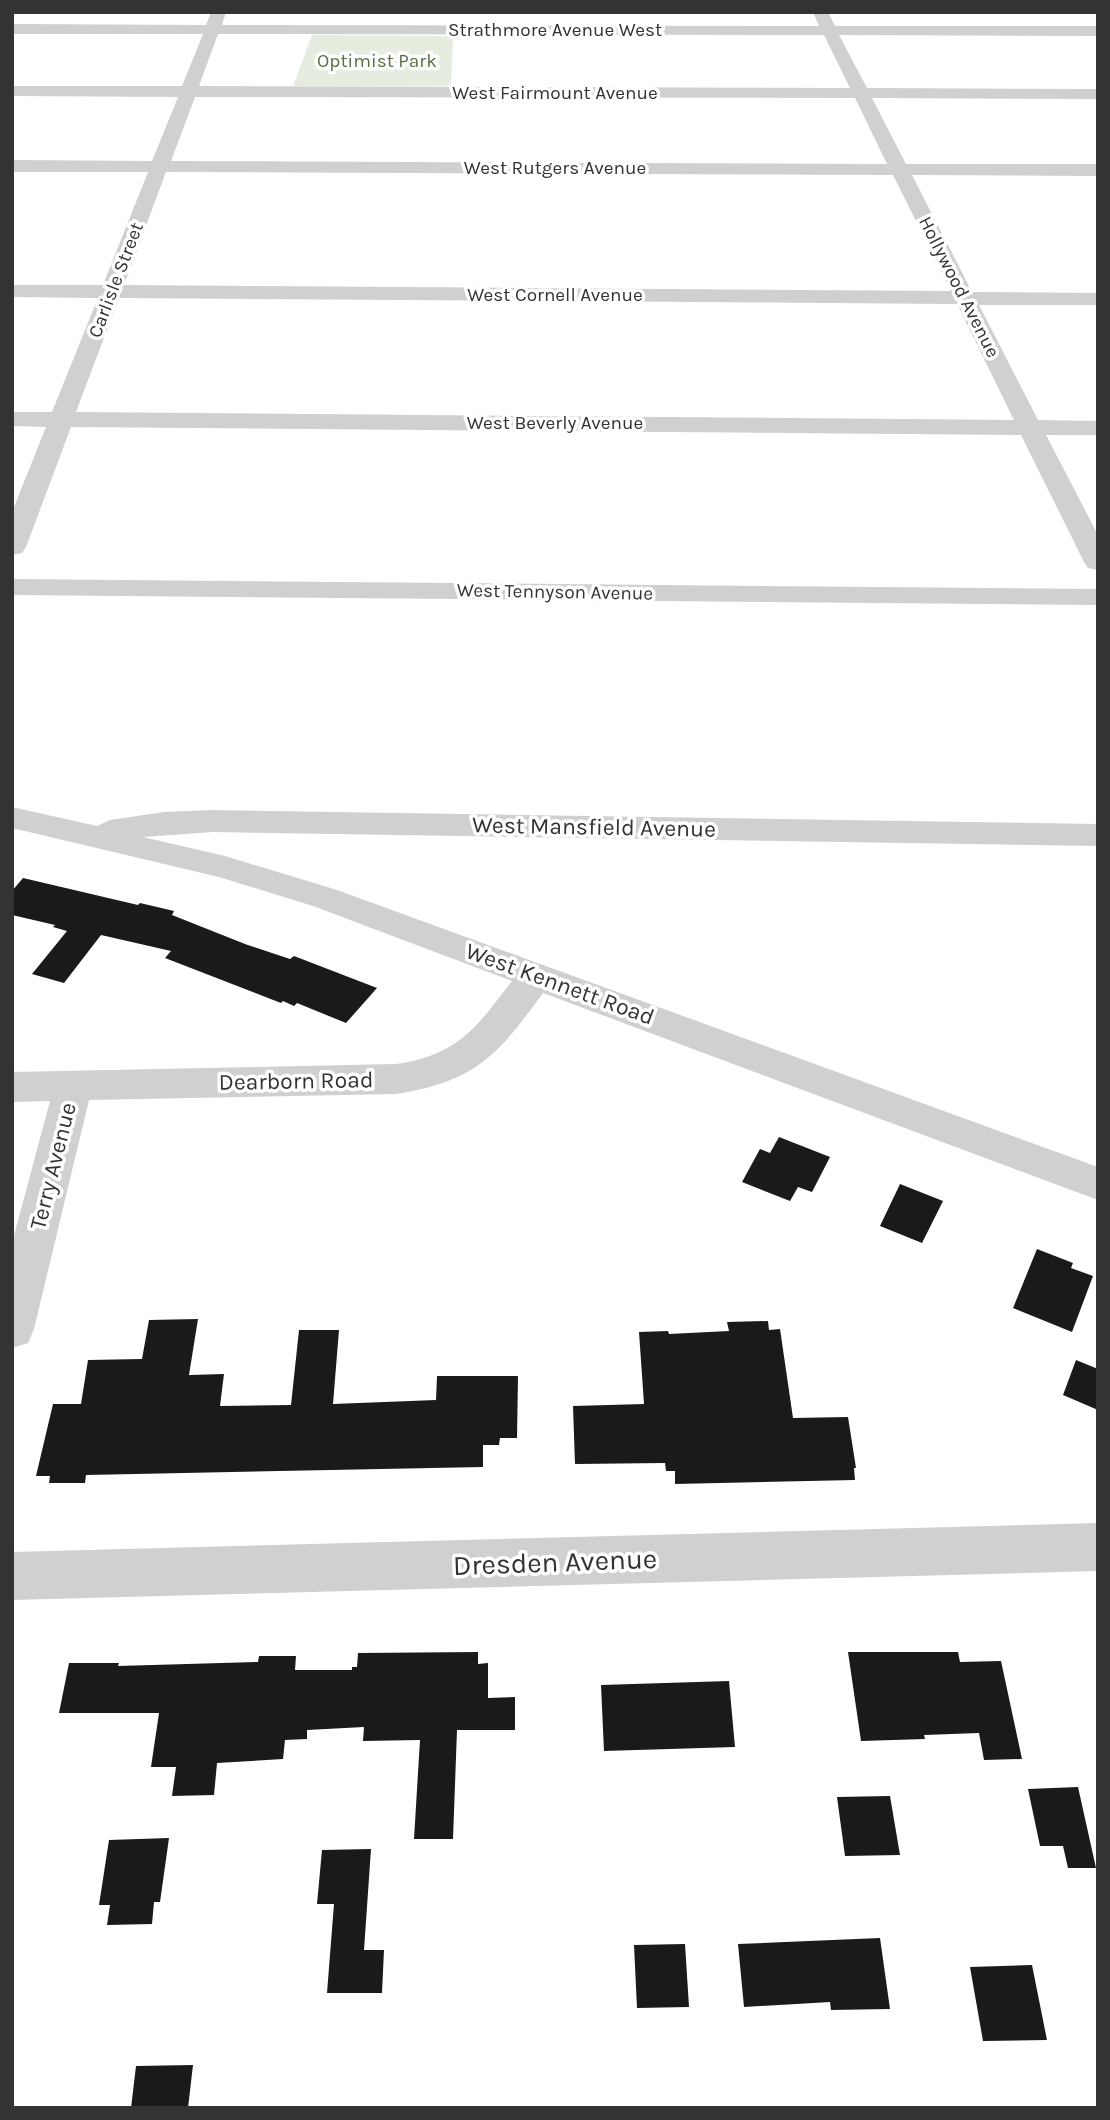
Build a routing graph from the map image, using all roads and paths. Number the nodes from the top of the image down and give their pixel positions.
1 (216, 21) edge
2 (824, 21) edge
3 (12, 29) edge
4 (1098, 31) edge
5 (12, 91) edge
6 (188, 92) junction
7 (861, 94) junction
8 (1098, 94) edge
9 (12, 166) edge
10 (160, 166) junction
11 (899, 169) junction
12 (1098, 170) edge
13 (12, 291) edge
14 (111, 292) junction
15 (964, 298) junction
16 (1098, 299) edge
17 (12, 419) edge
18 (62, 419) junction
19 (1030, 427) junction
20 (1098, 428) edge
21 (12, 547) edge
22 (1098, 562) edge
23 (12, 587) edge
24 (1098, 597) edge
25 (12, 817) edge
26 (90, 835) junction
27 (1098, 835) edge
28 (536, 975) junction
29 (73, 1086) junction
30 (12, 1087) edge
31 (1098, 1184) edge
32 (12, 1329) edge
33 (1098, 1547) edge
34 (12, 1576) edge

1 - 2 street, Strathmore Avenue West
1 - 3 street, Strathmore Avenue West
1 - 6 street, Carlisle Street
2 - 4 street, Strathmore Avenue West
2 - 7 street, Hollywood Avenue
5 - 6 street, West Fairmount Avenue
6 - 7 street, West Fairmount Avenue
6 - 10 street, Carlisle Street
7 - 8 street, West Fairmount Avenue
7 - 11 street, Hollywood Avenue
9 - 10 street, West Rutgers Avenue
10 - 11 street, West Rutgers Avenue
10 - 14 street, Carlisle Street
11 - 12 street, West Rutgers Avenue
11 - 15 street, Hollywood Avenue
13 - 14 street, West Cornell Avenue
14 - 15 street, West Cornell Avenue
14 - 18 street, Carlisle Street
15 - 16 street, West Cornell Avenue
15 - 19 street, Hollywood Avenue
17 - 18 street, West Beverly Avenue
18 - 19 street, West Beverly Avenue
18 - 21 street, Carlisle Street
19 - 20 street, West Beverly Avenue
19 - 22 street, Hollywood Avenue
23 - 24 street, West Tennyson Avenue
25 - 26 street, West Kennett Road
26 - 27 street, West Mansfield Avenue
26 - 28 street, West Kennett Road
28 - 29 street, Dearborn Road
28 - 31 street, West Kennett Road
29 - 30 street, Dearborn Road
29 - 32 street, Terry Avenue
33 - 34 street, Dresden Avenue

